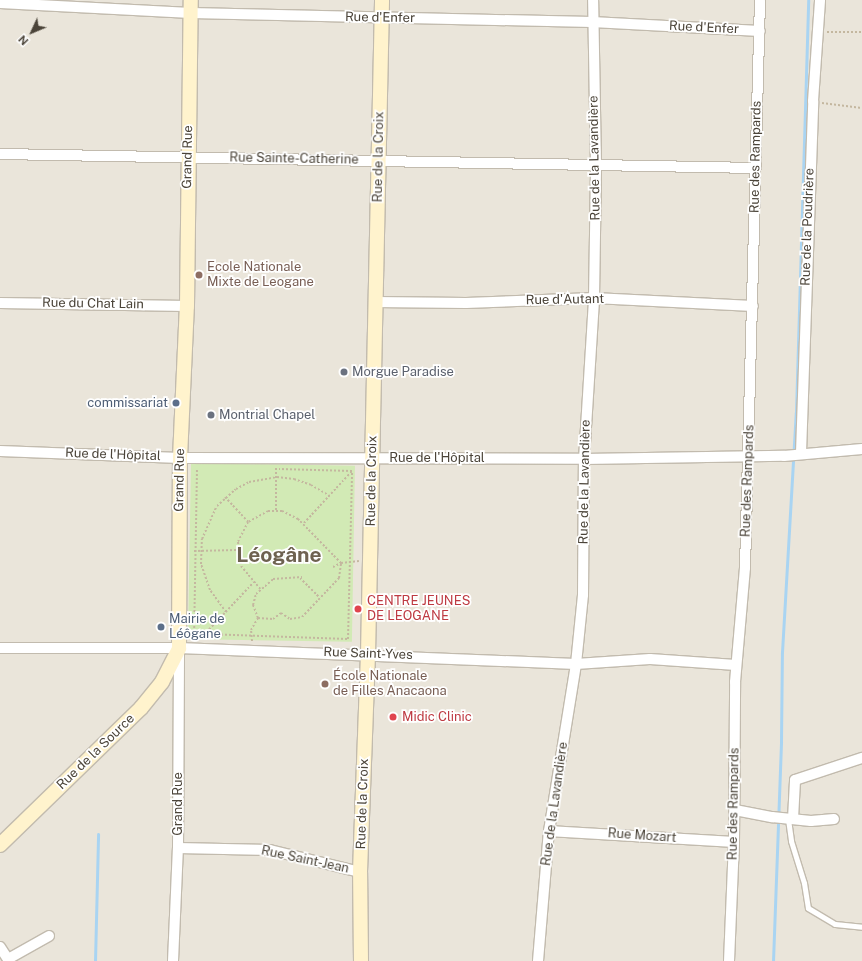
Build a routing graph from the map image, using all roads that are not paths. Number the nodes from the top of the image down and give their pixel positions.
1 (382, 0) edge
2 (593, 0) edge
3 (760, 0) edge
4 (820, 0) edge
5 (0, 3) edge
6 (191, 6) edge
7 (382, 18) junction
8 (592, 22) junction
9 (760, 31) junction
10 (0, 154) edge
11 (187, 157) junction
12 (378, 161) junction
13 (596, 166) junction
14 (756, 168) junction
15 (594, 298) junction
16 (376, 302) junction
17 (0, 303) edge
18 (187, 306) junction
19 (754, 306) junction
20 (862, 449) edge
21 (0, 450) edge
22 (801, 453) junction
23 (748, 456) junction
24 (180, 458) junction
25 (369, 458) junction
26 (584, 459) junction
27 (0, 648) edge
28 (179, 648) junction
29 (368, 654) junction
30 (576, 664) junction
31 (736, 665) junction
32 (862, 758) edge
33 (735, 810) junction
34 (791, 819) junction
35 (834, 819) dead end
36 (549, 831) junction
37 (734, 842) junction
38 (0, 845) edge
39 (178, 848) junction
40 (360, 872) junction
41 (862, 927) edge
42 (49, 936) dead end
43 (0, 947) edge
44 (8, 960) edge
45 (173, 961) edge
46 (361, 961) edge
47 (538, 961) edge
48 (730, 961) edge

1 - 7 street, Rue de la Croix
2 - 8 street, Rue de la Lavandière
3 - 9 street, Rue des Rampards
4 - 22 street, Rue de la Poudrière
5 - 6 street, Rue d'Enfer
6 - 7 street, Rue d'Enfer
6 - 11 street, Grand Rue
7 - 8 street, Rue d'Enfer
7 - 12 street, Rue de la Croix
8 - 9 street, Rue d'Enfer
8 - 13 street, Rue de la Lavandière
9 - 14 street, Rue des Rampards
10 - 11 street, Rue Sainte-Catherine
11 - 12 street, Rue Sainte-Catherine
11 - 18 street, Grand Rue
12 - 13 street, Rue Sainte-Catherine
12 - 16 street, Rue de la Croix
13 - 14 street, Rue Sainte-Catherine
13 - 15 street, Rue de la Lavandière
14 - 19 street, Rue des Rampards
15 - 16 street, Rue d'Autant
15 - 19 street, Rue d'Autant
15 - 26 street, Rue de la Lavandière
16 - 25 street, Rue de la Croix
17 - 18 street, Rue du Chat Lain
18 - 24 street, Grand Rue
19 - 23 street, Rue des Rampards
20 - 22 street, Rue de l'Hôpital
21 - 24 street, Rue de l'Hôpital
22 - 23 street, Rue de l'Hôpital
23 - 26 street, Rue de l'Hôpital
23 - 31 street, Rue des Rampards
24 - 25 street, Rue de l'Hôpital
24 - 28 street, Grand Rue
25 - 26 street, Rue de l'Hôpital
25 - 29 street, Rue de la Croix
26 - 30 street, Rue de la Lavandière
27 - 28 street, Rue Saint-Yves
28 - 29 street, Rue Saint-Yves
28 - 38 street, Rue de la Source
28 - 39 street, Grand Rue
29 - 30 street, Rue Saint-Yves
29 - 40 street, Rue de la Croix
30 - 31 street, Rue Saint-Yves
30 - 36 street, Rue de la Lavandière
31 - 33 street, Rue des Rampards
32 - 34 street
33 - 34 street
33 - 37 street, Rue des Rampards
34 - 35 street
34 - 41 lane
36 - 37 street, Rue Mozart
36 - 47 street, Rue de la Lavandière
37 - 48 street, Rue des Rampards
39 - 40 street, Rue Saint-Jean
39 - 45 street, Grand Rue
40 - 46 street, Rue de la Croix
42 - 44 street
43 - 44 street

